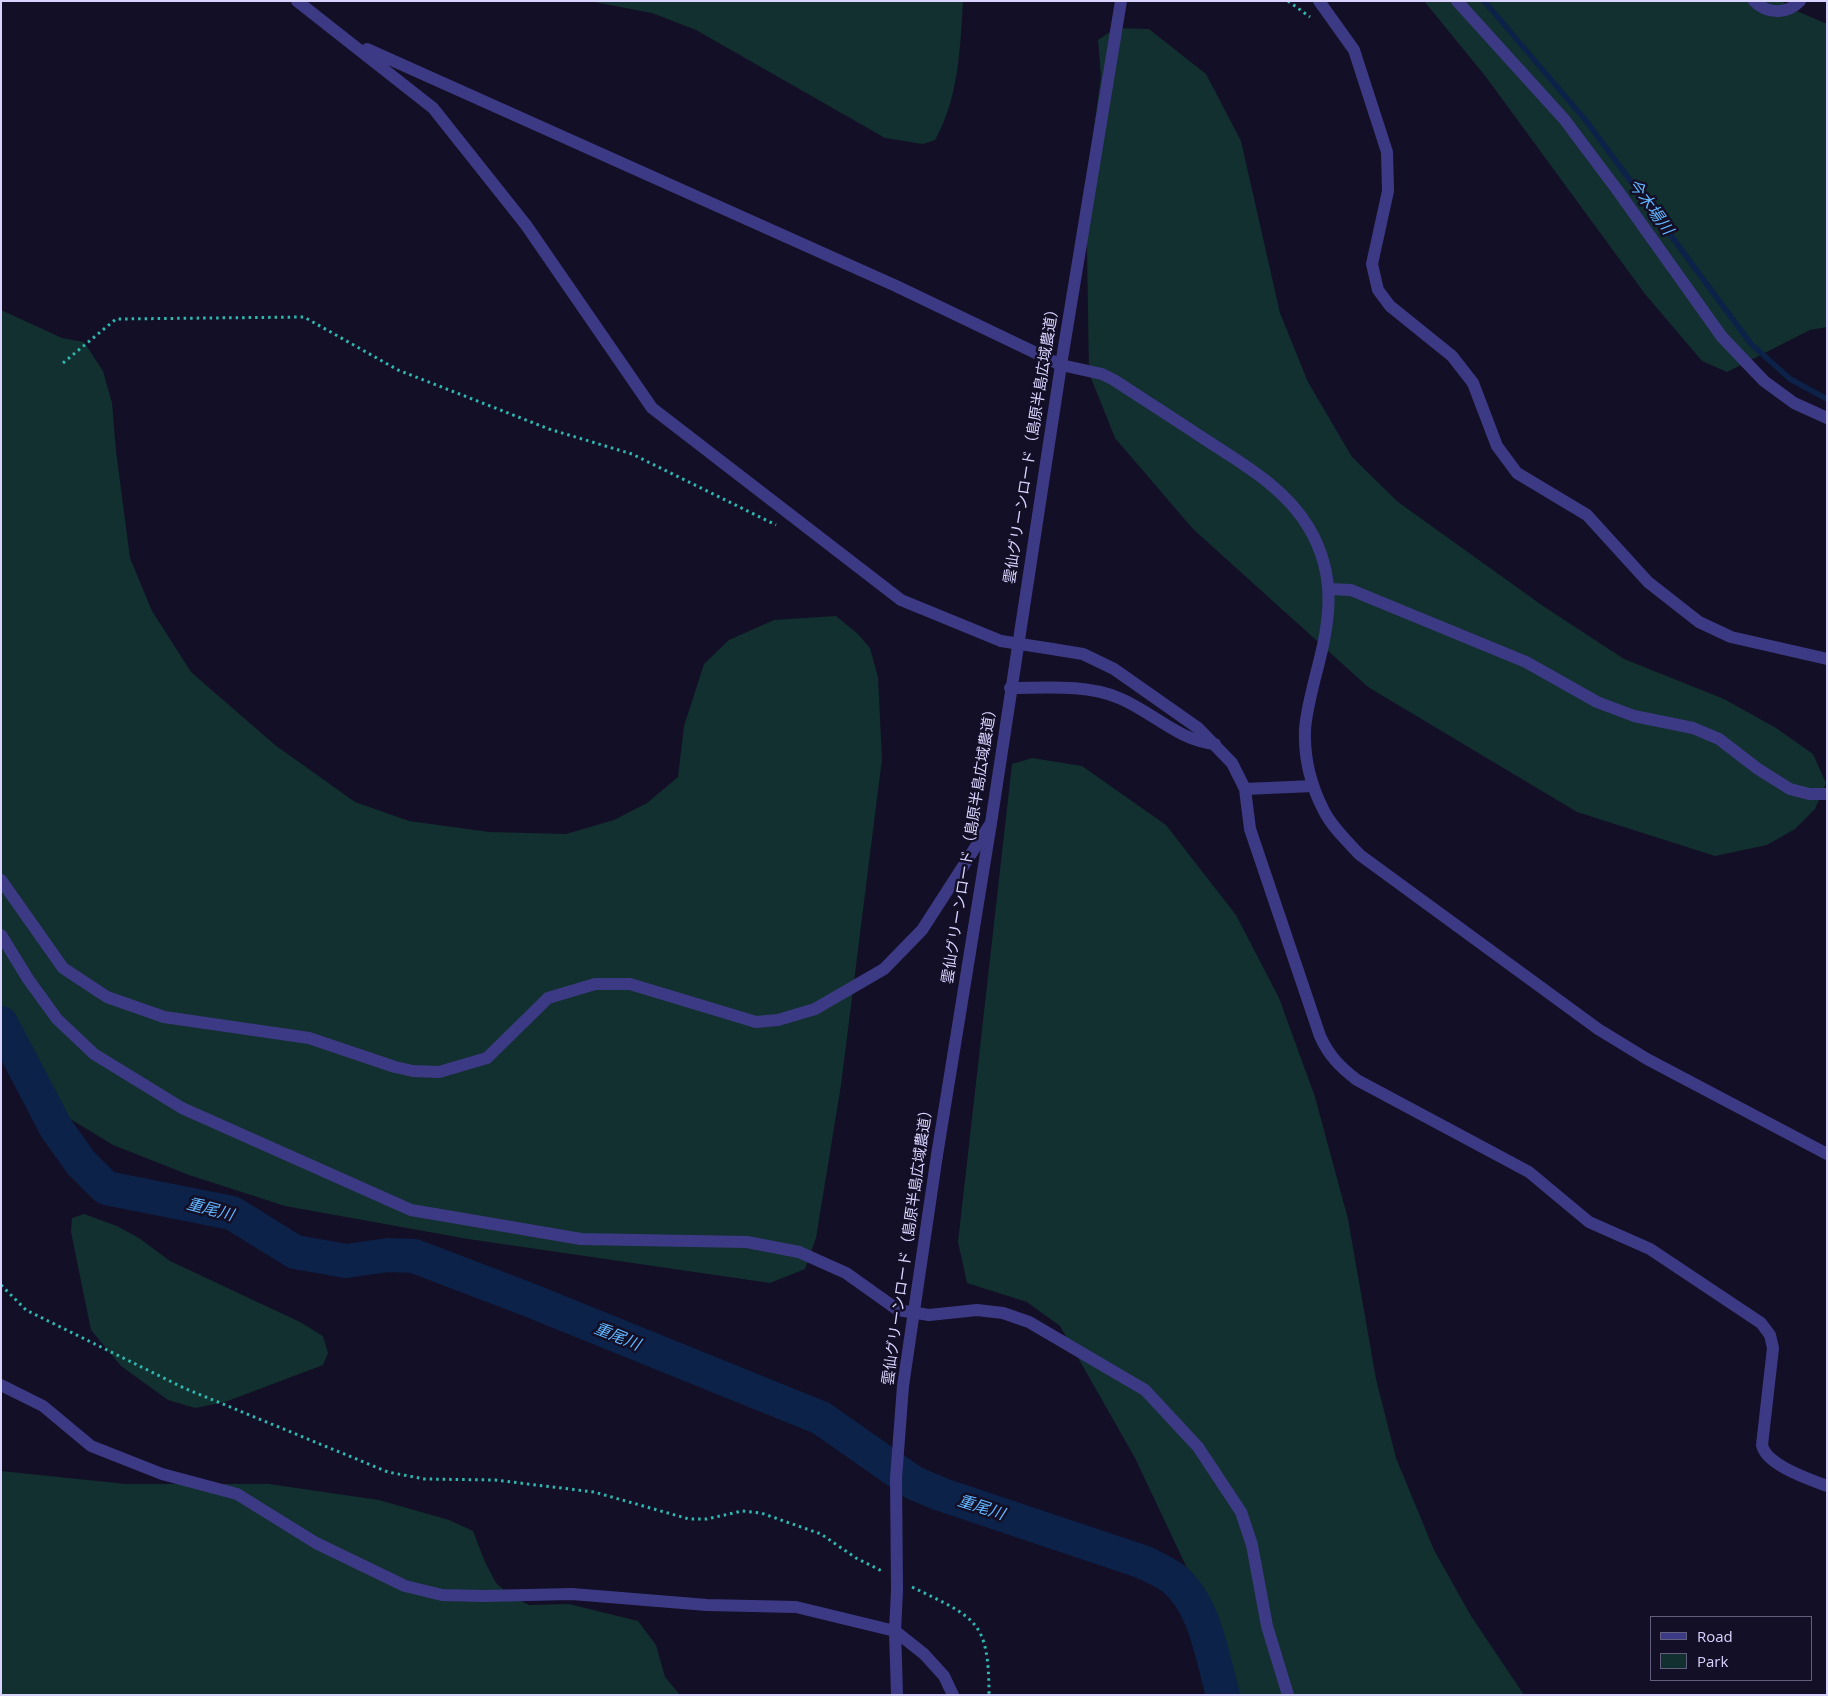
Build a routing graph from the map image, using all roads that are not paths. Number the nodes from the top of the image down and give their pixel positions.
1 (297, 1) edge
2 (1121, 1) edge
3 (1319, 1) edge
4 (1457, 1) edge
5 (1754, 1) edge
6 (1800, 1) edge
7 (351, 42) junction
8 (1061, 365) junction
9 (1827, 418) edge
10 (1329, 590) junction
11 (1827, 659) edge
12 (1010, 688) junction
13 (1214, 744) junction
14 (1312, 786) junction
15 (1245, 790) junction
16 (1827, 794) edge
17 (991, 823) junction
18 (1, 880) edge
19 (1, 935) edge
20 (1827, 1154) edge
21 (1, 1384) edge
22 (1827, 1486) edge
23 (895, 1631) junction
24 (897, 1695) edge
25 (953, 1695) edge
26 (1288, 1695) edge

1 - 7 street
2 - 8 street, 雲仙グリーンロード（島原半島広域農道）
3 - 11 street
4 - 9 street
5 - 6 street
7 - 8 street
7 - 13 street, bridge
8 - 10 street
8 - 12 street, 雲仙グリーンロード（島原半島広域農道）
10 - 14 street
10 - 16 street
12 - 13 street
12 - 17 street, 雲仙グリーンロード（島原半島広域農道）
13 - 15 street
14 - 15 street
14 - 20 street
15 - 22 street
17 - 18 street
17 - 23 street, 雲仙グリーンロード（島原半島広域農道）, bridge
19 - 26 street
21 - 23 street
23 - 24 street, 雲仙グリーンロード（島原半島広域農道）
23 - 25 street

